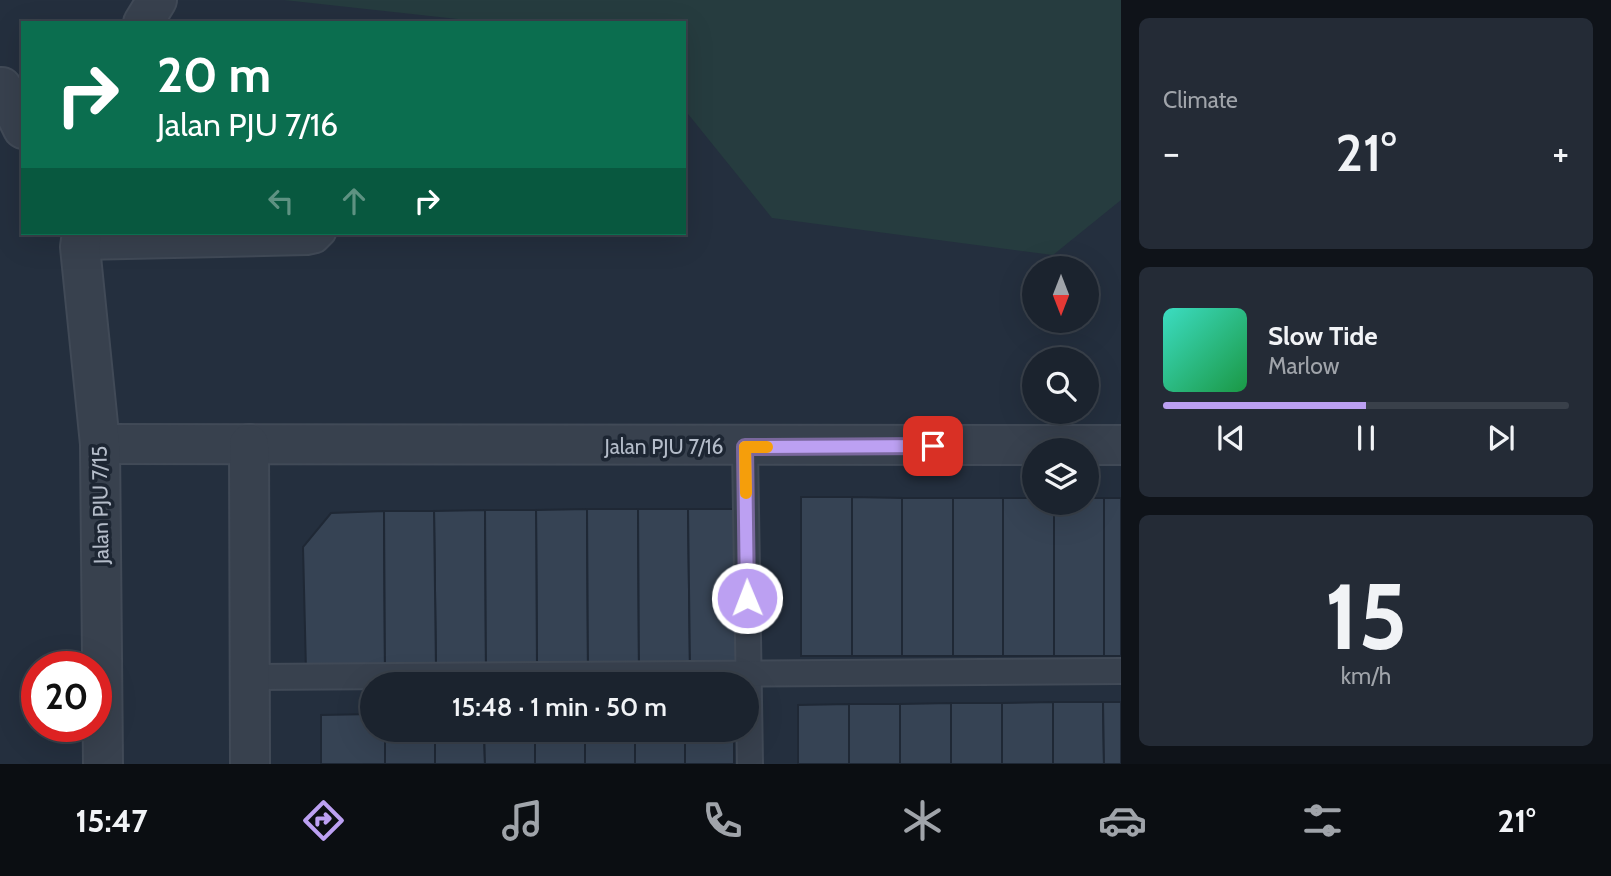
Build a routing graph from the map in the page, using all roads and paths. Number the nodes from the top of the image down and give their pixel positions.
1 (157, 0) edge
2 (145, 21) edge
3 (8, 86) edge
4 (21, 123) edge
5 (321, 235) edge
6 (78, 237) edge
7 (100, 444) junction
8 (249, 444) junction
9 (1121, 445) edge
10 (745, 447) junction
11 (1121, 671) edge
12 (748, 672) edge
13 (759, 674) edge
14 (360, 676) edge
15 (250, 677) junction
16 (750, 742) edge
17 (103, 764) edge
18 (250, 764) edge
19 (750, 764) edge

1 - 2 street
3 - 4 street
5 - 6 lane
6 - 7 street, Jalan PJU 7/15
7 - 8 street, Jalan PJU 7/16
7 - 17 street, Jalan PJU 7/15
8 - 10 street, Jalan PJU 7/16
8 - 15 street
9 - 10 street, Jalan PJU 7/16
10 - 12 lane
11 - 13 lane
14 - 15 lane
15 - 18 street
16 - 19 lane

